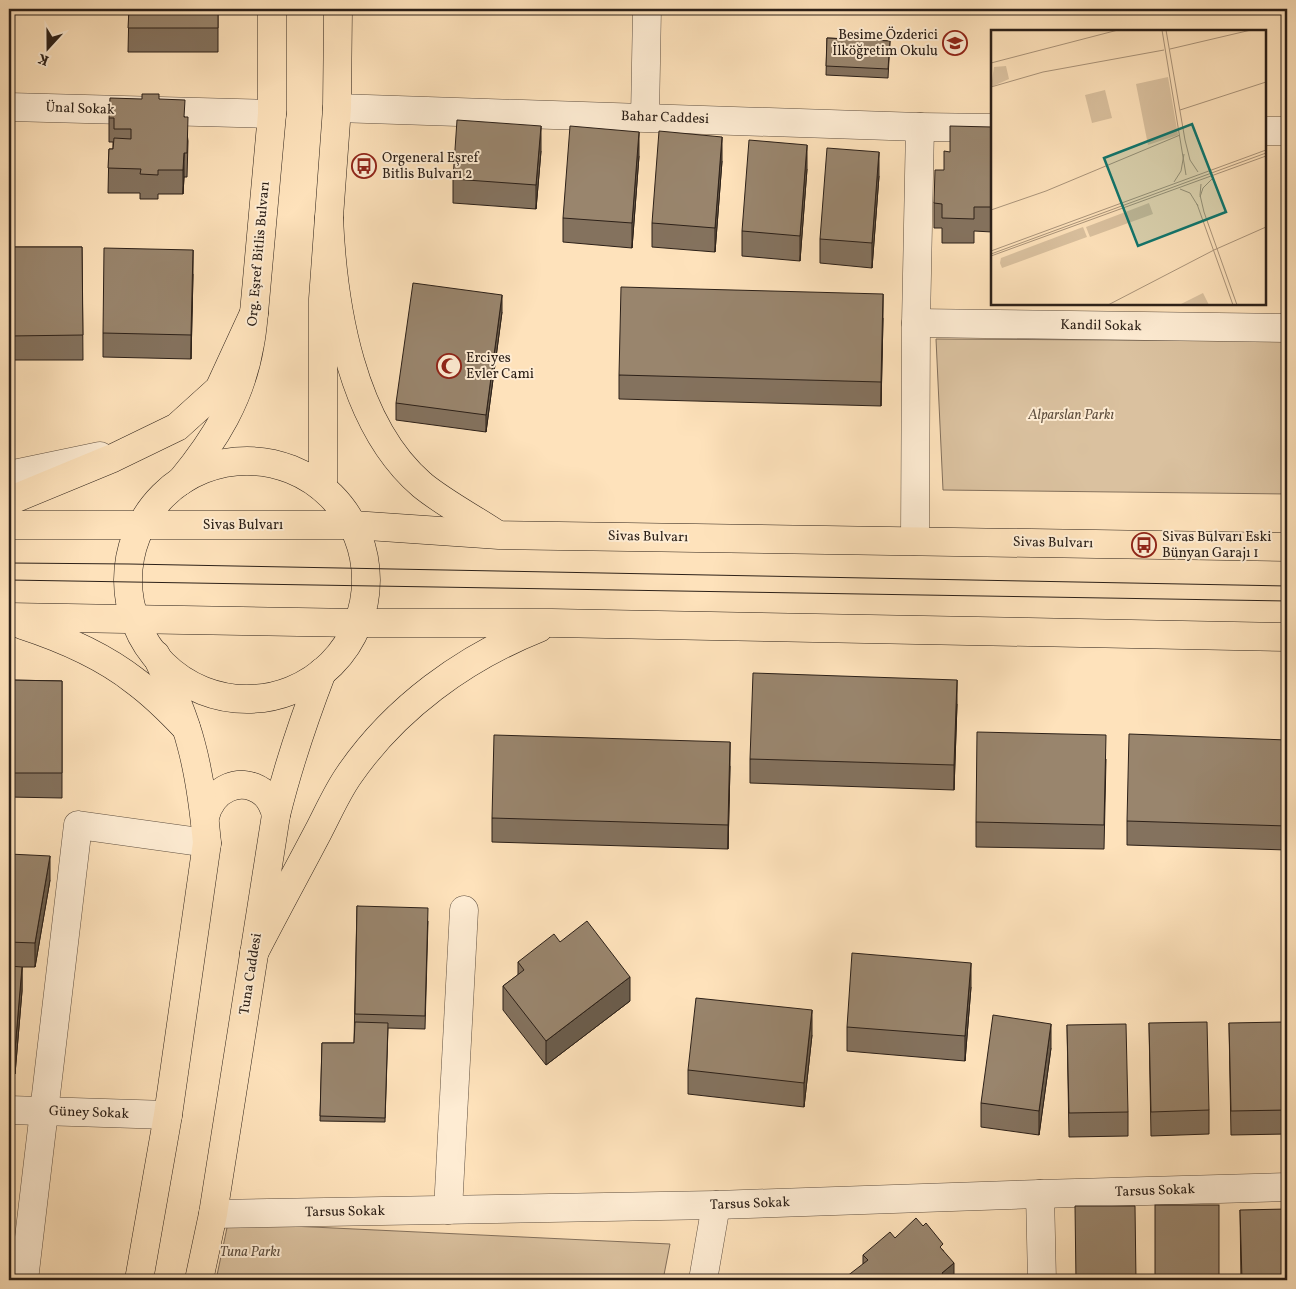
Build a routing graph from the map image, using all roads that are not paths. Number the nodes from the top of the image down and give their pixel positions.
1 (272, 9) edge
2 (338, 9) edge
3 (647, 9) edge
4 (9, 107) edge
5 (337, 108) junction
6 (272, 114) junction
7 (645, 117) junction
8 (920, 127) junction
9 (991, 128) edge
10 (1266, 131) edge
11 (1287, 131) edge
12 (329, 218) junction
13 (254, 313) junction
14 (916, 323) junction
15 (1287, 328) edge
16 (130, 449) junction
17 (9, 475) edge
18 (181, 481) junction
19 (323, 488) junction
20 (9, 501) edge
21 (353, 524) junction
22 (9, 525) edge
23 (142, 525) junction
24 (499, 535) junction
25 (915, 541) junction
26 (1287, 547) edge
27 (9, 617) edge
28 (136, 620) junction
29 (9, 621) edge
30 (358, 623) junction
31 (552, 623) junction
32 (1287, 637) edge
33 (156, 655) junction
34 (322, 672) junction
35 (186, 728) junction
36 (276, 815) junction
37 (206, 830) junction
38 (464, 910) dead end
39 (254, 953) junction
40 (9, 1110) edge
41 (44, 1112) junction
42 (168, 1115) junction
43 (1287, 1187) edge
44 (1040, 1194) junction
45 (716, 1205) junction
46 (448, 1210) junction
47 (213, 1214) junction
48 (24, 1280) edge
49 (139, 1280) edge
50 (200, 1280) edge
51 (703, 1280) edge
52 (1042, 1280) edge

1 - 6 main road, Org. Eşref Bitlis Bulvarı
2 - 5 main road
3 - 7 street
4 - 6 street, Ünal Sokak
5 - 7 street, Bahar Caddesi
5 - 12 main road
6 - 13 main road, Org. Eşref Bitlis Bulvarı
7 - 8 street, Bahar Caddesi
8 - 9 street, Bahar Caddesi
8 - 14 street
10 - 11 street
12 - 19 main road
12 - 24 main road
13 - 16 main road
13 - 18 main road, Org. Eşref Bitlis Bulvarı
14 - 15 street, Kandil Sokak
14 - 25 street
16 - 17 street
16 - 20 main road
18 - 19 main road
18 - 23 main road
19 - 21 main road
21 - 23 main road, Sivas Bulvarı
21 - 24 main road, Sivas Bulvarı
21 - 30 main road
22 - 23 main road, Sivas Bulvarı
23 - 28 main road
24 - 25 main road, Sivas Bulvarı
25 - 26 main road, Sivas Bulvarı
27 - 28 main road
28 - 30 main road
28 - 33 main road
29 - 35 main road
30 - 31 main road
30 - 34 main road
31 - 32 main road
31 - 39 main road
33 - 34 main road
33 - 35 main road
34 - 36 main road, Tuna Caddesi
35 - 37 main road
36 - 37 main road
36 - 39 main road, Tuna Caddesi
37 - 41 street
37 - 42 main road
38 - 46 street
39 - 47 main road, Tuna Caddesi
40 - 41 street, Güney Sokak
41 - 42 street, Güney Sokak
41 - 48 street
42 - 49 main road
43 - 44 street, Tarsus Sokak
44 - 45 street, Tarsus Sokak
44 - 52 street
45 - 46 street, Tarsus Sokak
45 - 51 street
46 - 47 street, Tarsus Sokak
47 - 50 main road, Tuna Caddesi

